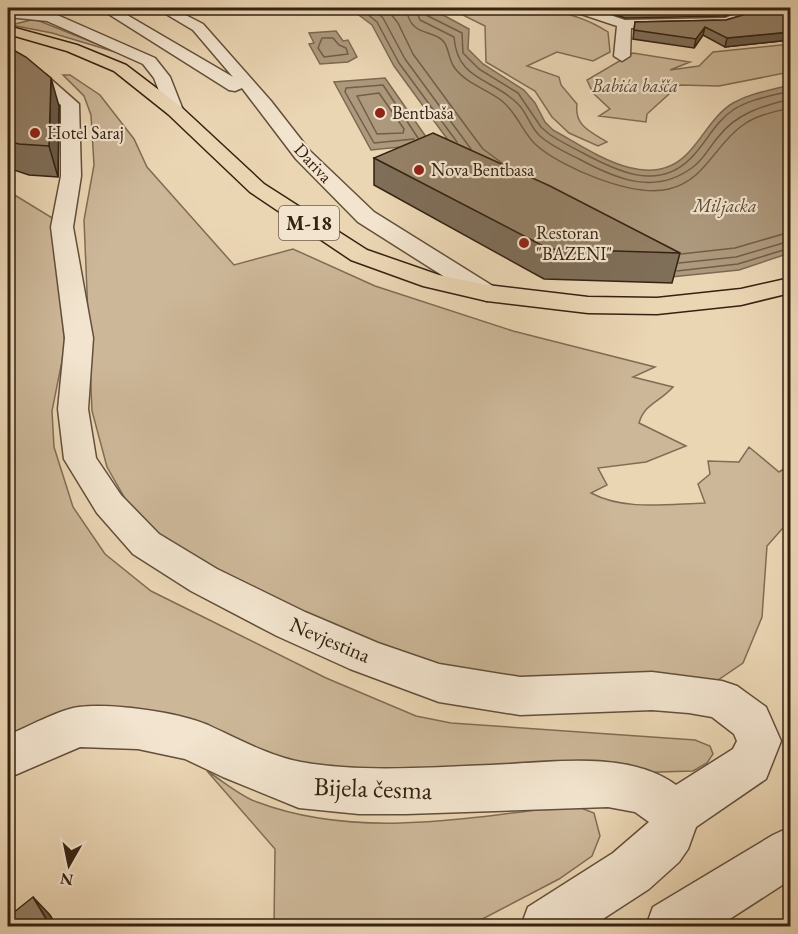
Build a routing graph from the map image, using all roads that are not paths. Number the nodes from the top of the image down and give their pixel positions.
1 (105, 8) edge
2 (163, 8) edge
3 (562, 8) edge
4 (581, 9) edge
5 (759, 9) edge
6 (779, 10) edge
7 (8, 16) edge
8 (624, 24) junction
9 (8, 30) edge
10 (622, 56) dead end
11 (8, 60) edge
12 (265, 105) junction
13 (174, 110) junction
14 (790, 286) edge
15 (487, 293) junction
16 (8, 758) edge
17 (675, 813) junction
18 (790, 852) edge
19 (547, 927) edge
20 (672, 927) edge

1 - 12 street
2 - 12 street, Dariva
3 - 4 street
4 - 8 street
5 - 6 street
5 - 8 street
7 - 13 street
8 - 10 street
9 - 13 main road, M-18
11 - 17 street, Nevjestina
12 - 15 street, Dariva
13 - 15 main road, M-18
14 - 15 main road, M-18
16 - 17 street, Bijela česma
17 - 19 street
18 - 20 street

